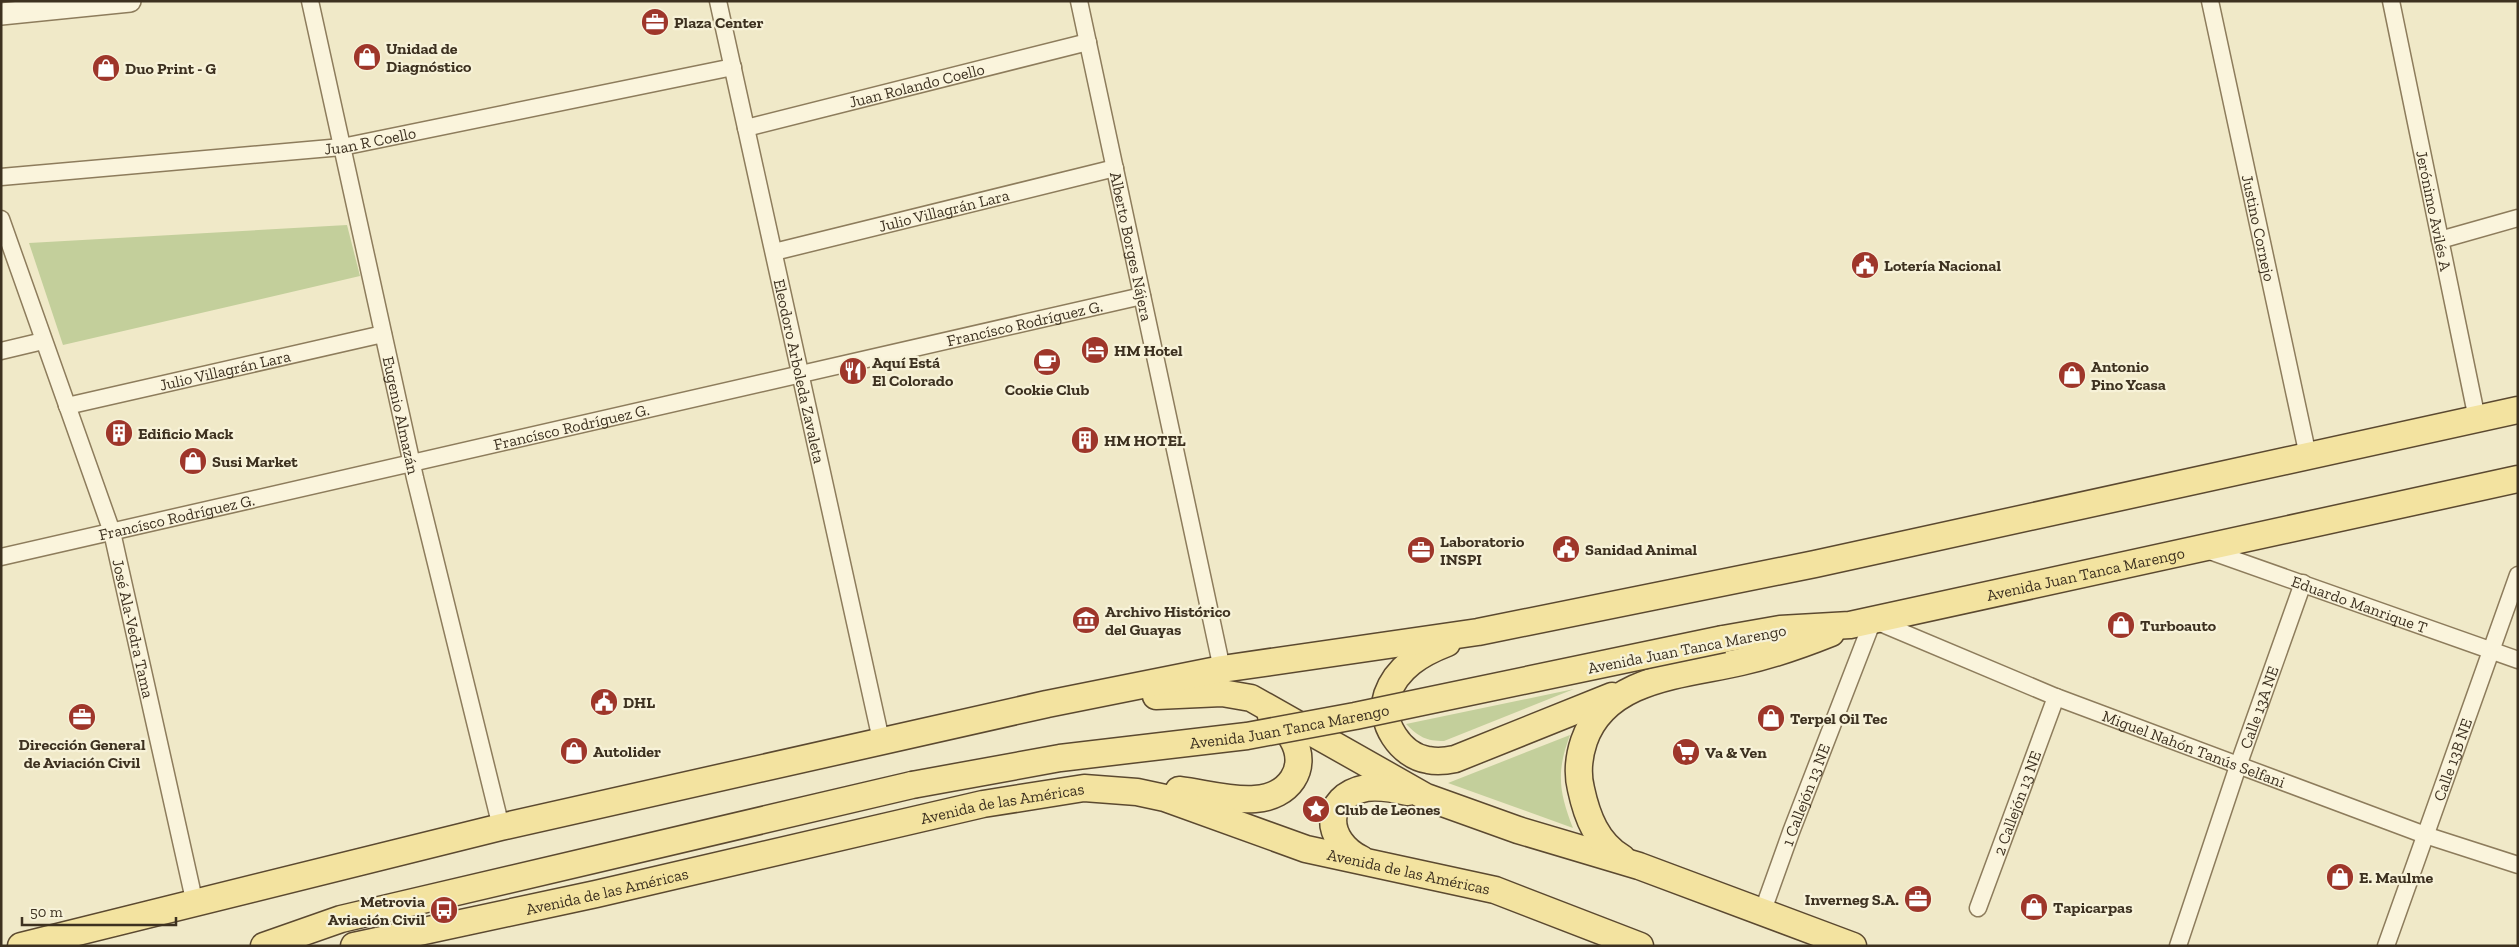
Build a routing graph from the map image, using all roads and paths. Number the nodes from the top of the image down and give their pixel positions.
1 (130, 1) edge
2 (310, 1) edge
3 (718, 1) edge
4 (1079, 1) edge
5 (2210, 1) edge
6 (2392, 1) edge
7 (1, 14) edge
8 (1088, 42) junction
9 (733, 67) junction
10 (746, 128) junction
11 (342, 148) junction
12 (1115, 168) junction
13 (1, 177) edge
14 (2518, 218) edge
15 (1, 220) edge
16 (2440, 240) junction
17 (774, 252) junction
18 (1142, 296) junction
19 (383, 334) junction
20 (43, 341) junction
21 (1, 351) edge
22 (800, 374) junction
23 (67, 406) junction
24 (2518, 410) edge
25 (2477, 419) junction
26 (2308, 456) junction
27 (411, 462) junction
28 (2518, 479) edge
29 (112, 532) junction
30 (2201, 548) junction
31 (1, 557) edge
32 (2518, 575) edge
33 (2303, 583) junction
34 (1862, 623) junction
35 (1478, 632) junction
36 (2491, 650) junction
37 (2518, 660) edge
38 (1222, 681) junction
39 (1643, 685) junction
40 (2056, 697) junction
41 (881, 740) junction
42 (2238, 766) junction
43 (912, 785) joint
44 (1084, 788) junction
45 (1426, 797) junction
46 (502, 827) junction
47 (2424, 835) junction
48 (662, 843) junction
49 (770, 853) junction
50 (1366, 862) junction
51 (2518, 865) edge
52 (1639, 866) junction
53 (195, 904) junction
54 (1978, 908) dead end
55 (1762, 913) junction
56 (21, 946) edge
57 (264, 946) edge
58 (354, 946) edge
59 (1640, 946) edge
60 (1853, 946) edge
61 (2178, 946) edge
62 (2386, 946) edge

1 - 7 street
2 - 11 street, Eugenio Almazán
3 - 9 street, Eleodoro Arboleda Zavaleta
4 - 8 street, Alberto Borges Nájera
5 - 26 street, Justino Cornejo
6 - 16 street, Jerónimo Avilés A
8 - 10 street, Juan Rolando Coello
8 - 12 street, Alberto Borges Nájera
9 - 10 street, Eleodoro Arboleda Zavaleta
9 - 11 street, Juan R Coello
10 - 17 street, Eleodoro Arboleda Zavaleta
11 - 13 street, Juan R Coello
11 - 19 street, Eugenio Almazán
12 - 17 street, Julio Villagrán Lara
12 - 18 street, Alberto Borges Nájera
14 - 16 street
15 - 20 street, José Ala-Vedra Tama
16 - 25 street, Jerónimo Avilés A
17 - 22 street, Eleodoro Arboleda Zavaleta
18 - 22 street, Francísco Rodríguez G.
18 - 38 street, Alberto Borges Nájera
19 - 23 street, Julio Villagrán Lara
19 - 27 street, Eugenio Almazán
20 - 21 street
20 - 23 street, José Ala-Vedra Tama
22 - 27 street, Francísco Rodríguez G.
22 - 41 street, Eleodoro Arboleda Zavaleta
23 - 29 street, José Ala-Vedra Tama
24 - 25 main road
25 - 26 main road
26 - 35 main road
27 - 29 street, Francísco Rodríguez G.
27 - 46 street, Eugenio Almazán
28 - 30 main road, Avenida Juan Tanca Marengo
29 - 31 street, Francísco Rodríguez G.
29 - 53 street, José Ala-Vedra Tama
30 - 33 street, Eduardo Manrique T
30 - 34 main road, Avenida Juan Tanca Marengo
32 - 36 street, Calle 13B NE
33 - 36 street, Eduardo Manrique T
33 - 42 street, Calle 13A NE
34 - 39 main road
34 - 40 street, Miguel Nahón Tanús Selfani
34 - 43 main road, Avenida Juan Tanca Marengo, bridge
34 - 55 street, 1 Callejón 13 NE
35 - 38 main road
35 - 39 main road
36 - 37 street, Eduardo Manrique T
36 - 47 street, Calle 13B NE
38 - 41 main road
38 - 44 main road
38 - 45 main road
39 - 52 main road
40 - 42 street, Miguel Nahón Tanús Selfani
40 - 54 street, 2 Callejón 13 NE
41 - 46 main road
42 - 47 street, Miguel Nahón Tanús Selfani
42 - 61 street, Calle 13A NE
43 - 48 main road, Avenida de las Américas
44 - 49 main road, Avenida de las Américas
44 - 50 main road, Avenida de las Américas
45 - 50 main road
45 - 52 main road
46 - 53 main road
47 - 51 street, Miguel Nahón Tanús Selfani
47 - 62 street, Calle 13B NE
48 - 49 main road
48 - 57 main road, Avenida de las Américas
49 - 58 main road, Avenida de las Américas
50 - 59 main road, Avenida de las Américas
52 - 55 main road
53 - 56 main road
55 - 60 main road

